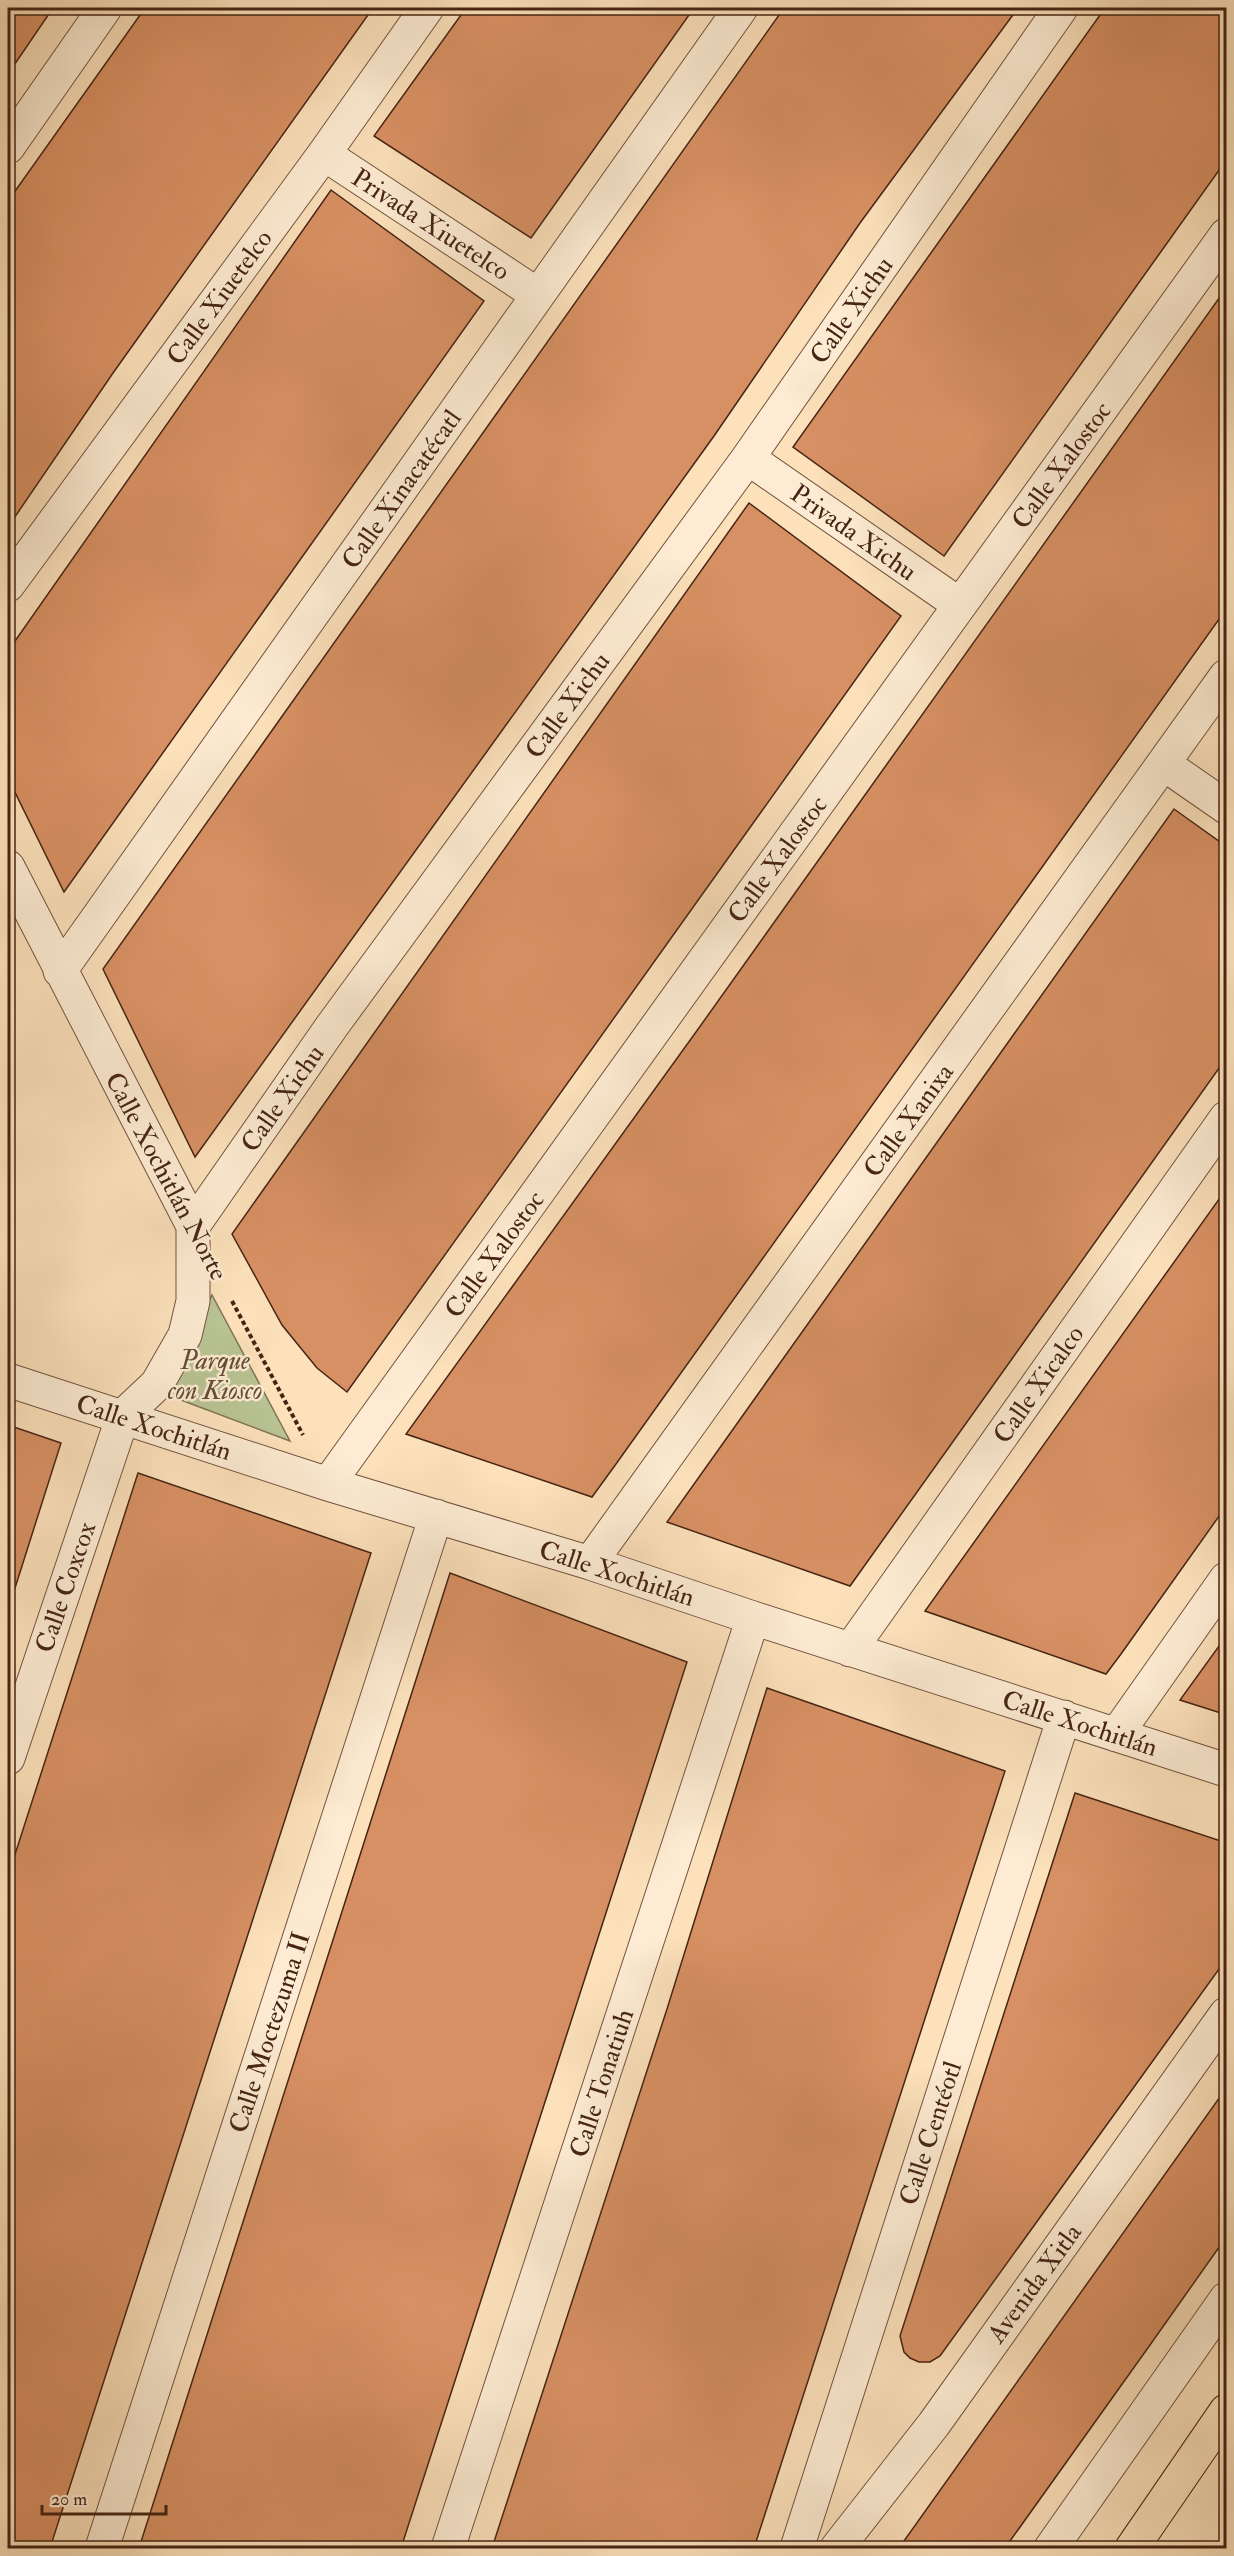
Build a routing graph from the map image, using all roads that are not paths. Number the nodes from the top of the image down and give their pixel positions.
1 (105, 8) edge
2 (428, 8) edge
3 (741, 8) edge
4 (1061, 8) edge
5 (8, 147) edge
6 (324, 154) junction
7 (1227, 235) edge
8 (538, 295) junction
9 (748, 458) junction
10 (8, 585) edge
11 (960, 605) junction
12 (1227, 676) edge
13 (1164, 764) junction
14 (1227, 807) edge
15 (8, 867) edge
16 (60, 971) junction
17 (1227, 1118) edge
18 (193, 1226) junction
19 (8, 1380) edge
20 (123, 1416) junction
21 (328, 1484) junction
22 (436, 1516) junction
23 (590, 1563) junction
24 (1227, 1579) edge
25 (753, 1618) junction
26 (850, 1650) junction
27 (1064, 1718) junction
28 (1116, 1735) junction
29 (8, 1758) edge
30 (1227, 1770) edge
31 (1227, 2014) edge
32 (1227, 2299) edge
33 (1227, 2411) edge
34 (102, 2548) edge
35 (448, 2548) edge
36 (797, 2548) edge
37 (837, 2548) edge
38 (1051, 2548) edge
39 (1132, 2548) edge

1 - 5 street
2 - 6 street, Calle Xiuetelco
3 - 8 street, Calle Xinacatécatl
4 - 9 street, Calle Xichu
6 - 8 street, Privada Xiuetelco
6 - 10 street, Calle Xiuetelco
7 - 11 street, Calle Xalostoc
8 - 16 street, Calle Xinacatécatl
9 - 11 street, Privada Xichu
9 - 18 street, Calle Xichu
11 - 21 street, Calle Xalostoc
12 - 13 street, Calle Xanixa
13 - 14 street
13 - 23 street, Calle Xanixa
15 - 16 street, Calle Xochitlán Norte
16 - 18 street, Calle Xochitlán Norte
17 - 26 street, Calle Xicalco
18 - 20 street
19 - 20 street, Calle Xochitlán
20 - 21 street, Calle Xochitlán
20 - 29 street, Calle Coxcox
21 - 22 street, Calle Xochitlán
22 - 23 street, Calle Xochitlán
22 - 34 street, Calle Moctezuma II
23 - 25 street, Calle Xochitlán
24 - 28 street
25 - 26 street, Calle Xochitlán
25 - 35 street, Calle Tonatiuh
26 - 27 street, Calle Xochitlán
27 - 28 street, Calle Xochitlán
27 - 36 street, Calle Centéotl
28 - 30 street, Calle Xochitlán
31 - 37 street, Avenida Xitla
32 - 38 street
33 - 39 main road

